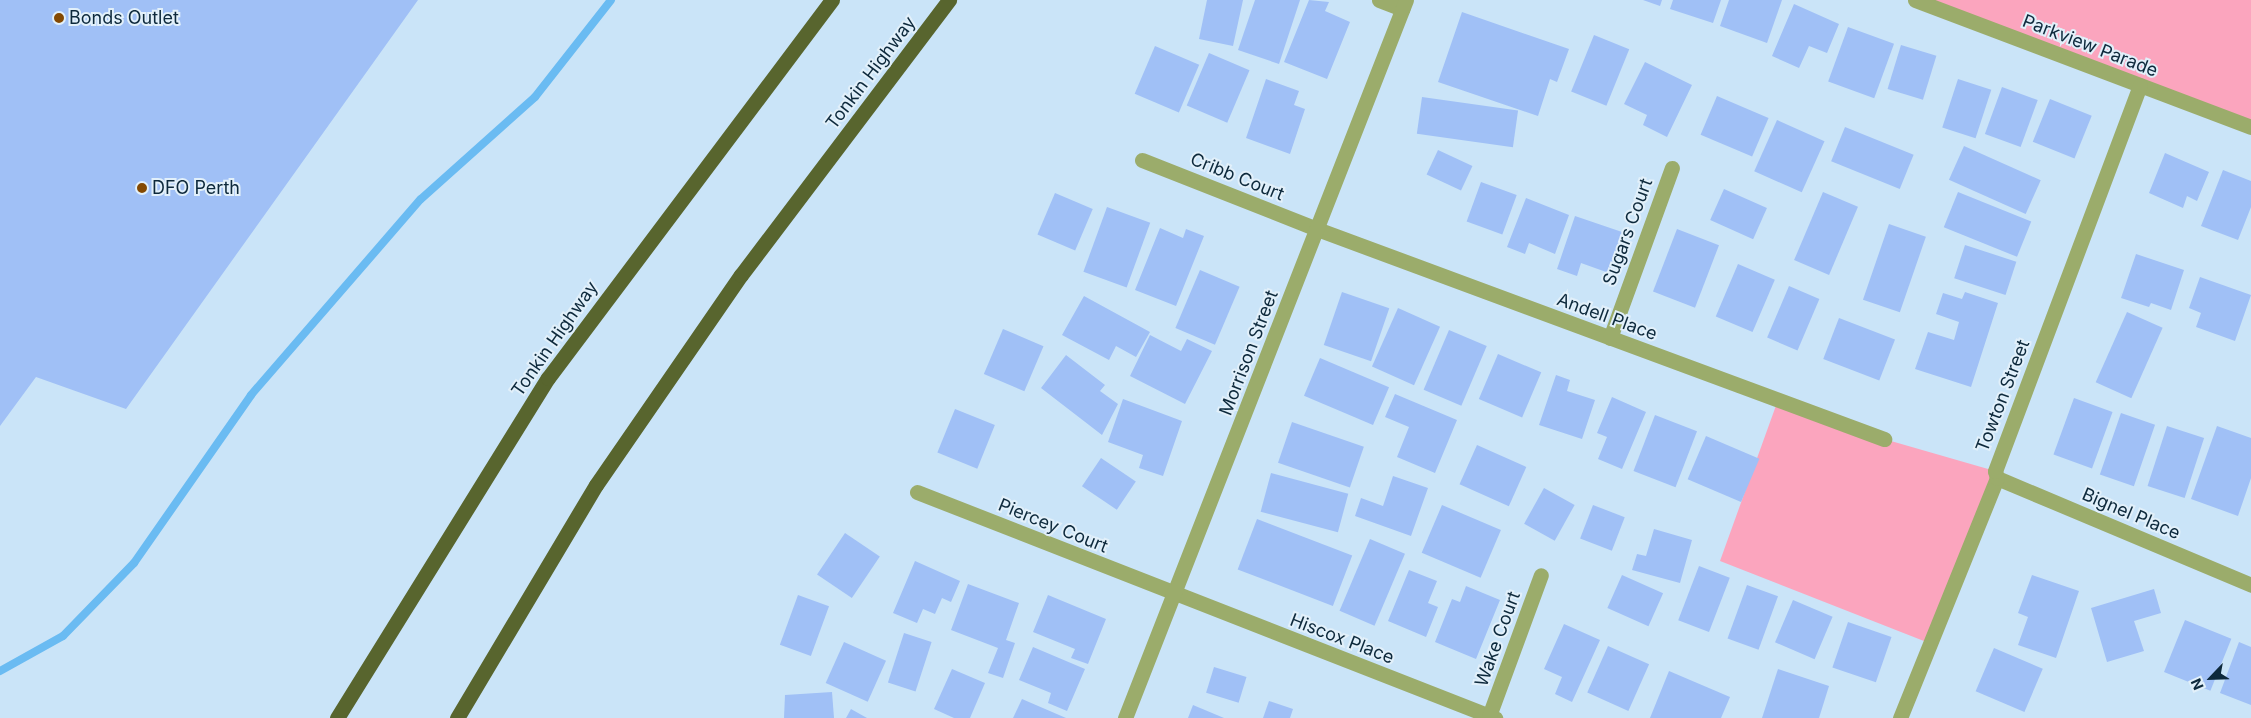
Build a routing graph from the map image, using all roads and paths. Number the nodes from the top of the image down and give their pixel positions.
1 (832, 0) edge
2 (949, 0) edge
3 (1379, 0) edge
4 (1915, 0) edge
5 (1404, 5) edge
6 (2140, 85) junction
7 (2251, 127) edge
8 (1142, 160) dead end
9 (1672, 168) dead end
10 (1317, 229) junction
11 (1610, 338) junction
12 (1884, 439) dead end
13 (1996, 478) junction
14 (917, 492) dead end
15 (1541, 575) dead end
16 (2251, 585) edge
17 (1175, 594) junction
18 (459, 715) edge
19 (1492, 717) edge
20 (337, 718) edge
21 (1125, 718) edge
22 (1900, 718) edge

1 - 20 highway, Tonkin Highway
2 - 18 highway, Tonkin Highway
3 - 5 street
4 - 6 street, Parkview Parade
5 - 10 street, Morrison Street
6 - 7 street, Parkview Parade
6 - 13 street, Towton Street
8 - 10 street, Cribb Court
9 - 11 street, Sugars Court
10 - 11 street, Andell Place
10 - 17 street, Morrison Street
11 - 12 street, Andell Place
13 - 16 street, Bignel Place
13 - 22 street, Towton Street
14 - 17 street, Piercey Court
15 - 19 street, Wake Court
17 - 19 street, Hiscox Place
17 - 21 street, Morrison Street

